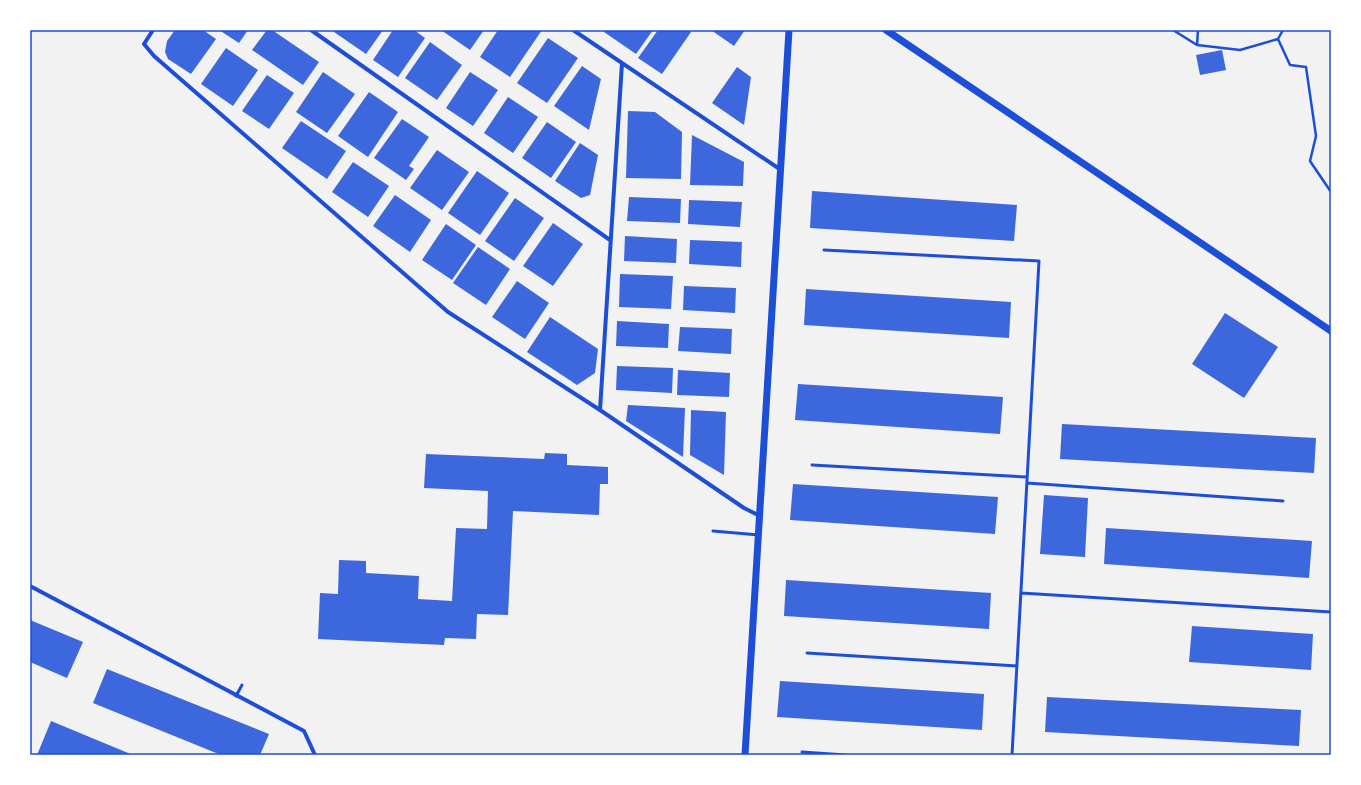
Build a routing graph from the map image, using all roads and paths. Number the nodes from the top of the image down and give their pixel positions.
1 (153, 30) edge
2 (311, 30) edge
3 (573, 30) edge
4 (789, 30) edge
5 (886, 30) edge
6 (1173, 30) edge
7 (1198, 30) edge
8 (1283, 30) edge
9 (1278, 39) junction
10 (1197, 45) junction
11 (622, 63) junction
12 (780, 170) junction
13 (1331, 192) edge
14 (610, 240) junction
15 (824, 250) dead end
16 (1331, 330) edge
17 (600, 410) junction
18 (812, 465) dead end
19 (1027, 477) junction
20 (1026, 483) junction
21 (1283, 501) dead end
22 (760, 516) junction
23 (713, 531) dead end
24 (758, 534) junction
25 (30, 586) edge
26 (1021, 593) junction
27 (1331, 612) edge
28 (807, 653) dead end
29 (1017, 666) junction
30 (242, 685) dead end
31 (236, 696) junction
32 (802, 752) dead end
33 (315, 755) edge
34 (745, 755) edge
35 (846, 755) edge
36 (1012, 755) edge

1 - 17 street
2 - 14 street
3 - 11 street
4 - 12 street
5 - 16 street
6 - 10 path
7 - 10 path
8 - 9 path
9 - 10 path
9 - 13 path
11 - 12 street
11 - 14 street
12 - 22 street
14 - 17 street
15 - 19 lane
17 - 22 street
18 - 19 lane
19 - 20 lane
20 - 21 lane
20 - 26 lane
22 - 24 street
23 - 24 lane
24 - 34 street
25 - 31 street
26 - 27 lane
26 - 29 lane
28 - 29 lane
29 - 36 lane
30 - 31 lane
31 - 33 street
32 - 35 lane

